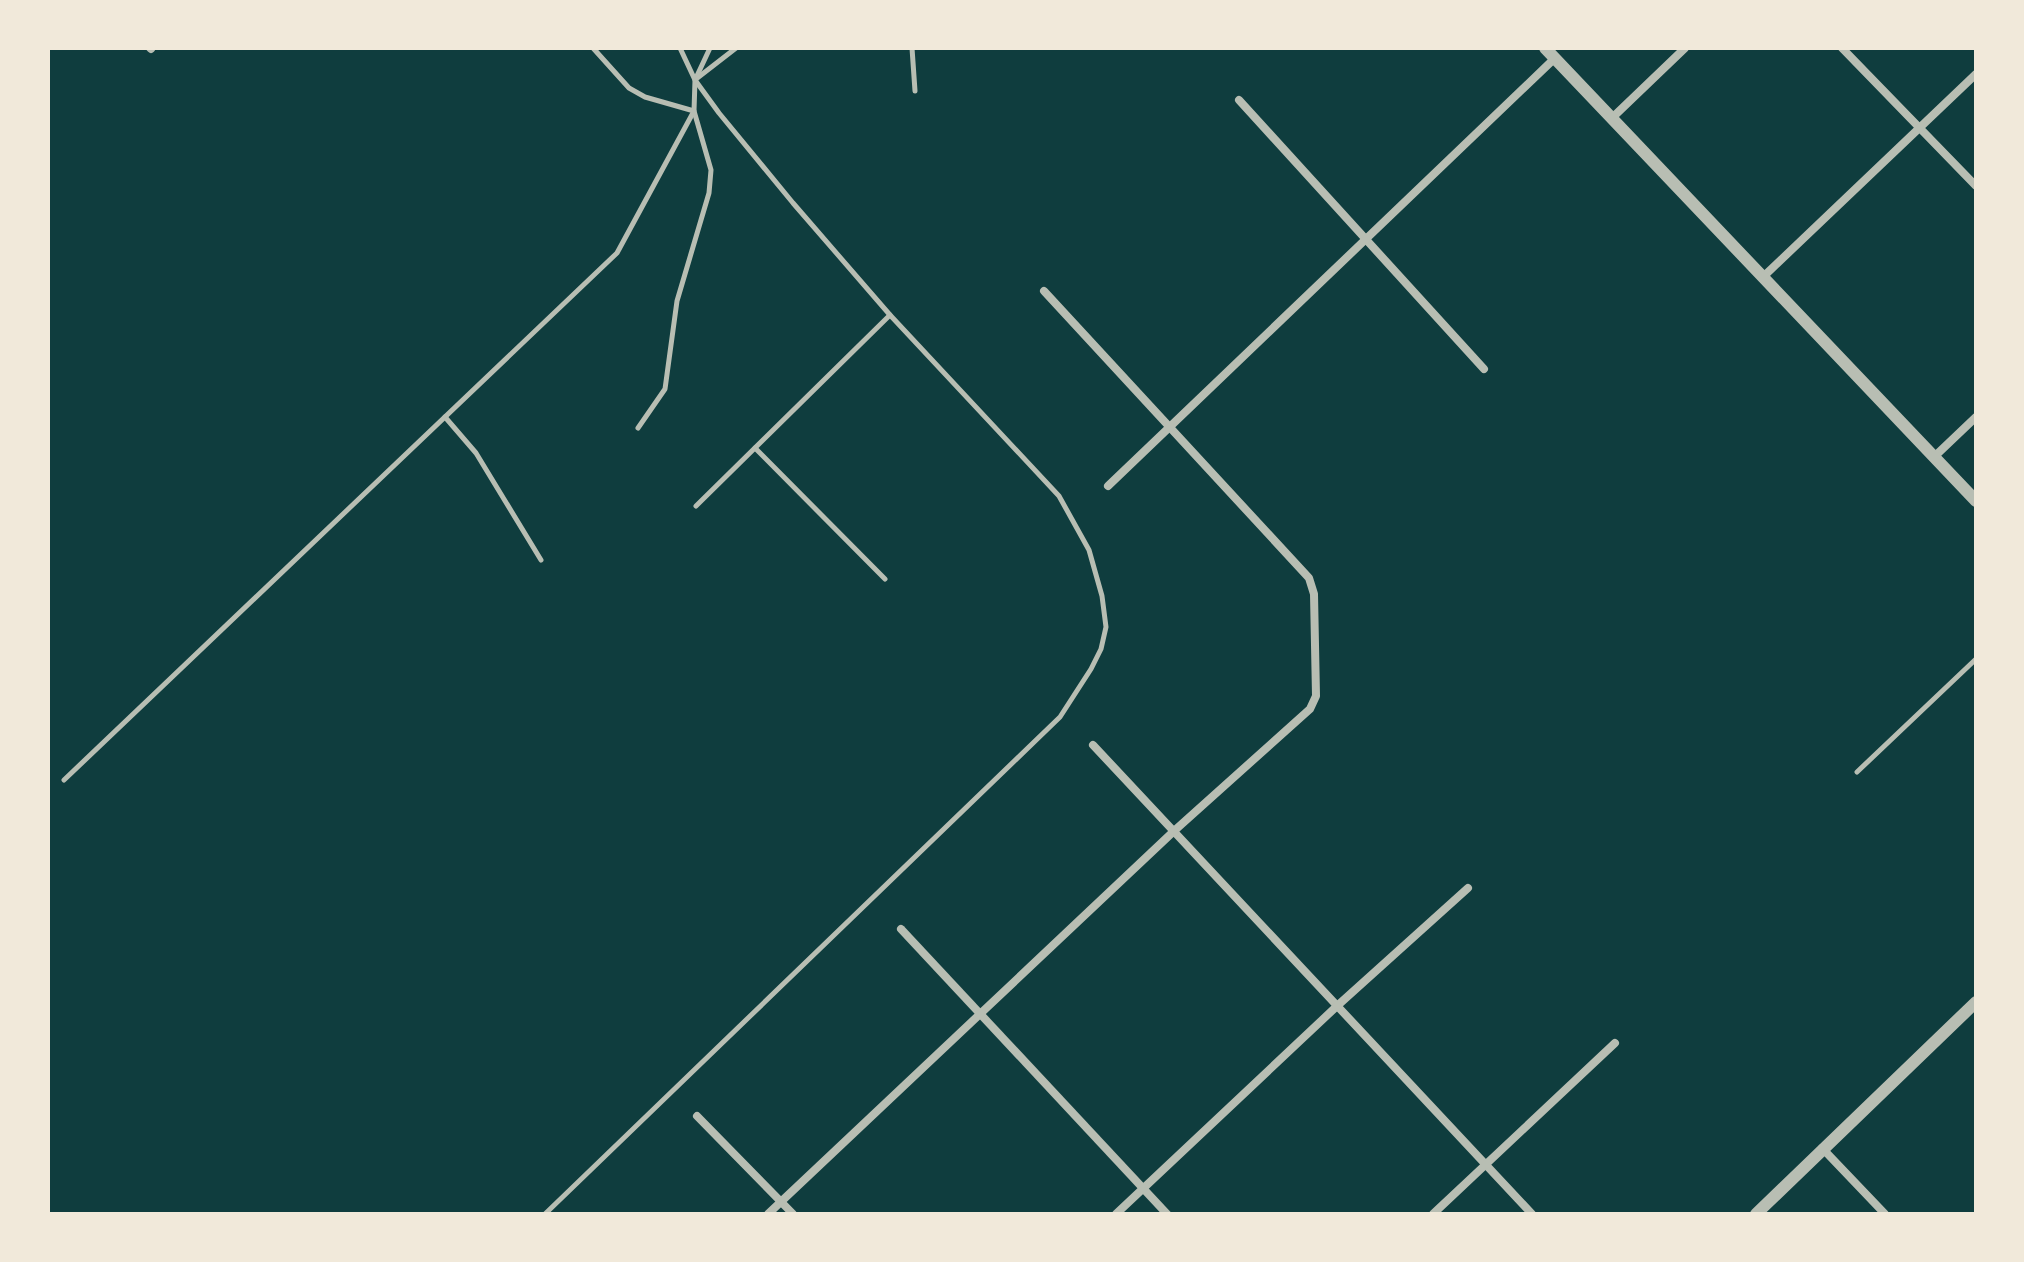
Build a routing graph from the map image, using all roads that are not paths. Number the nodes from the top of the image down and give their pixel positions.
1 (593, 48) edge
2 (680, 48) edge
3 (710, 48) edge
4 (736, 48) edge
5 (912, 48) edge
6 (1685, 48) edge
7 (1842, 48) edge
8 (1550, 53) edge
9 (1976, 74) edge
10 (695, 80) junction
11 (915, 91) dead end
12 (1239, 100) dead end
13 (694, 111) junction
14 (1612, 118) junction
15 (1921, 129) junction
16 (1976, 186) edge
17 (1364, 239) junction
18 (1763, 277) junction
19 (1044, 291) dead end
20 (890, 315) junction
21 (1484, 369) dead end
22 (445, 417) junction
23 (1976, 417) edge
24 (1170, 425) junction
25 (638, 428) dead end
26 (755, 448) junction
27 (1934, 457) junction
28 (1108, 486) dead end
29 (1976, 501) edge
30 (696, 506) dead end
31 (541, 560) dead end
32 (885, 579) dead end
33 (1976, 659) edge
34 (1093, 745) dead end
35 (1857, 772) dead end
36 (64, 780) dead end
37 (1174, 831) junction
38 (1468, 888) dead end
39 (901, 929) dead end
40 (1976, 1002) edge
41 (1337, 1006) junction
42 (980, 1012) junction
43 (1615, 1043) dead end
44 (697, 1116) dead end
45 (1822, 1148) junction
46 (1485, 1164) junction
47 (1143, 1188) junction
48 (781, 1201) junction
49 (545, 1214) edge
50 (768, 1214) edge
51 (793, 1214) edge
52 (1116, 1214) edge
53 (1167, 1214) edge
54 (1433, 1214) edge
55 (1532, 1214) edge
56 (1756, 1214) edge
57 (1885, 1214) edge

1 - 13 lane
2 - 10 lane
3 - 10 lane
4 - 10 lane
5 - 11 lane
6 - 14 street
7 - 15 street
8 - 14 street
8 - 17 street
9 - 15 street
10 - 13 lane
10 - 20 lane
12 - 17 street
13 - 22 lane
13 - 25 lane
14 - 18 street
15 - 16 street
15 - 18 street
17 - 21 street
17 - 24 street
18 - 27 street
19 - 24 street
20 - 26 lane
20 - 49 lane
22 - 31 lane
22 - 36 lane
23 - 27 street
24 - 28 street
24 - 37 street
26 - 30 lane
26 - 32 lane
27 - 29 street
33 - 35 lane
34 - 37 street
37 - 41 street
37 - 42 street
38 - 41 street
39 - 42 street
40 - 45 street
41 - 46 street
41 - 47 street
42 - 47 street
42 - 48 street
43 - 46 street
44 - 48 street
45 - 56 street
45 - 57 street
46 - 54 street
46 - 55 street
47 - 52 street
47 - 53 street
48 - 50 street
48 - 51 street

